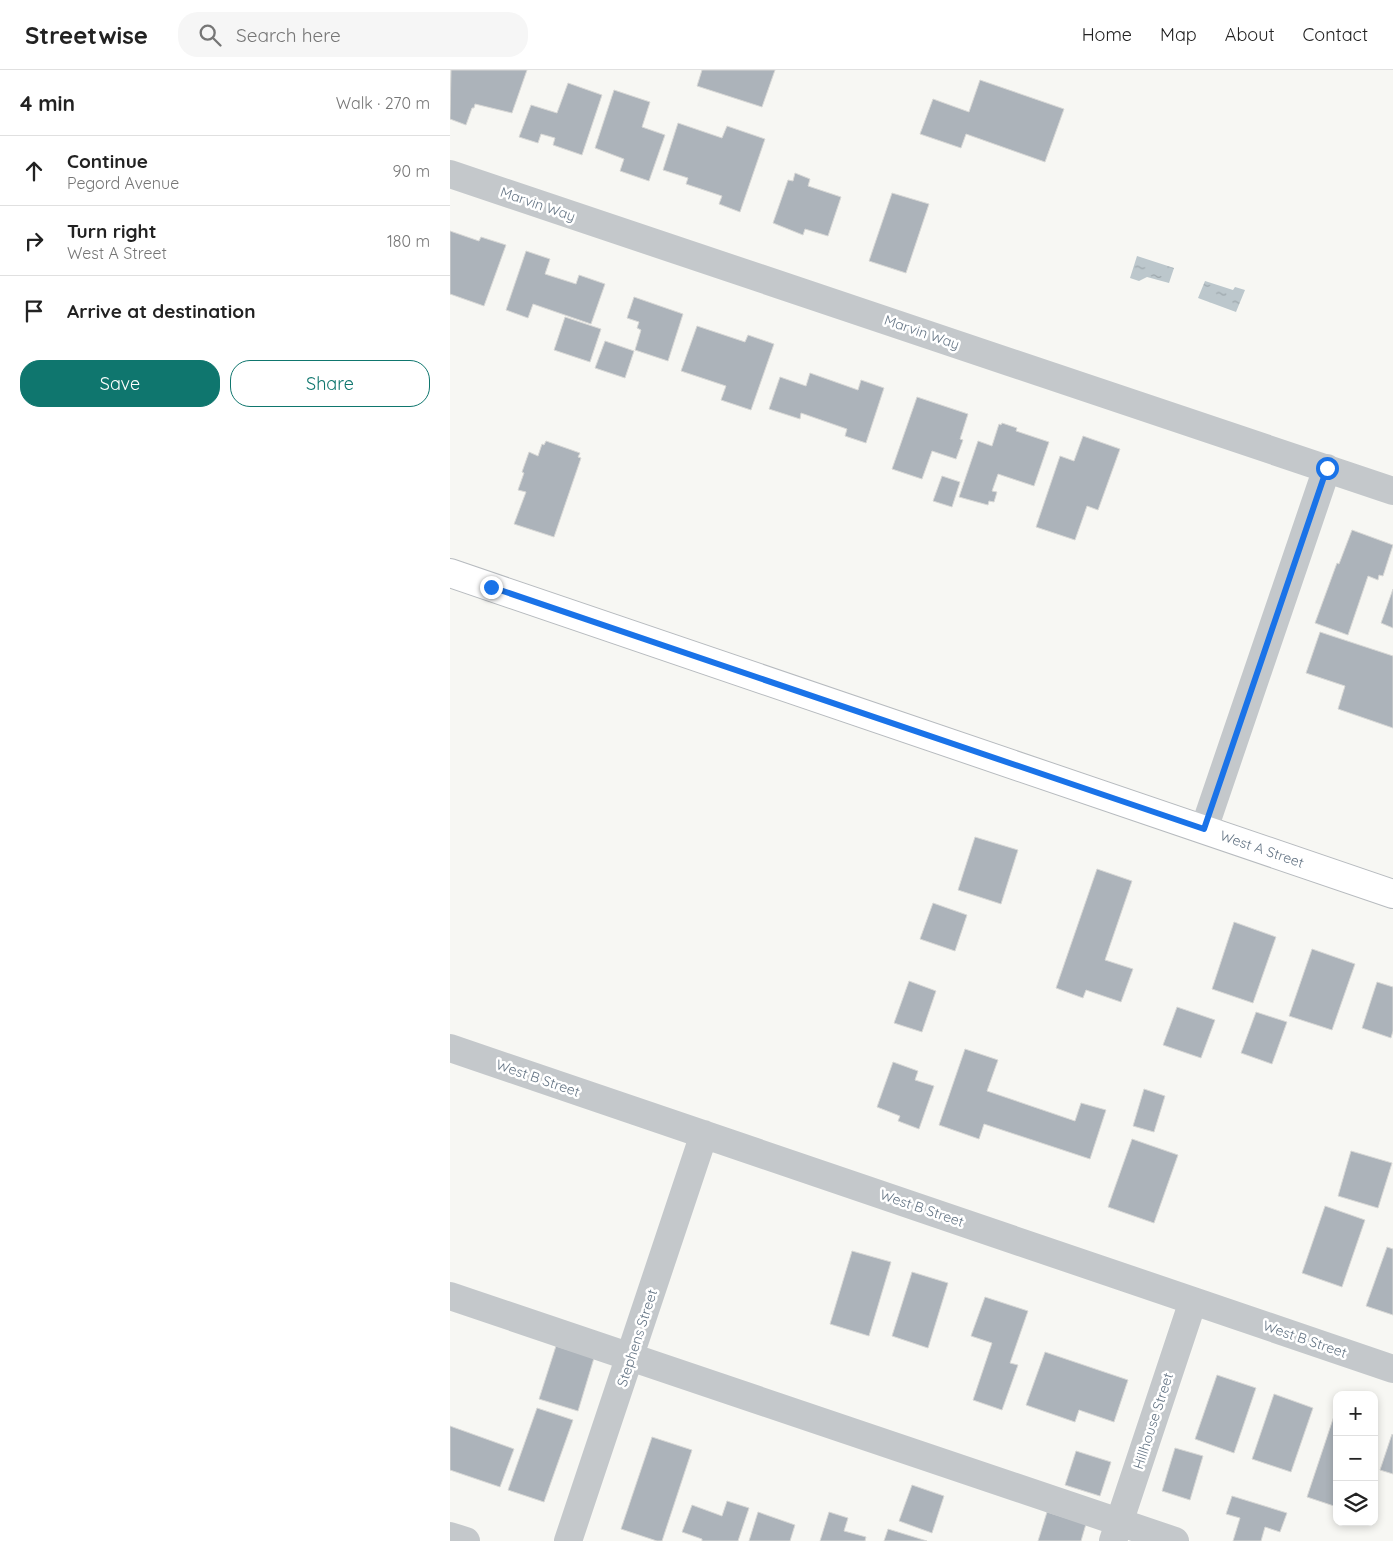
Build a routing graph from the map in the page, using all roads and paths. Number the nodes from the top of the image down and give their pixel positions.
1 (450, 174) edge
2 (1327, 468) junction
3 (1393, 491) edge
4 (450, 573) edge
5 (1204, 829) junction
6 (1393, 894) edge
7 (450, 1048) edge
8 (704, 1134) junction
9 (450, 1296) edge
10 (1193, 1301) junction
11 (630, 1358) junction
12 (1393, 1369) edge
13 (1117, 1531) edge
14 (450, 1536) edge
15 (466, 1541) edge
16 (568, 1541) edge
17 (1175, 1541) edge

1 - 2 street, Marvin Way
2 - 3 street, Marvin Way
2 - 5 street
4 - 5 main road, West A Street
5 - 6 main road, West A Street
7 - 8 street, West B Street
8 - 10 street, West B Street
8 - 11 street, Stephens Street
9 - 11 street
10 - 12 street, West B Street
10 - 13 street, Hillhouse Street
11 - 13 street
11 - 16 street, Stephens Street
13 - 17 street
14 - 15 street

